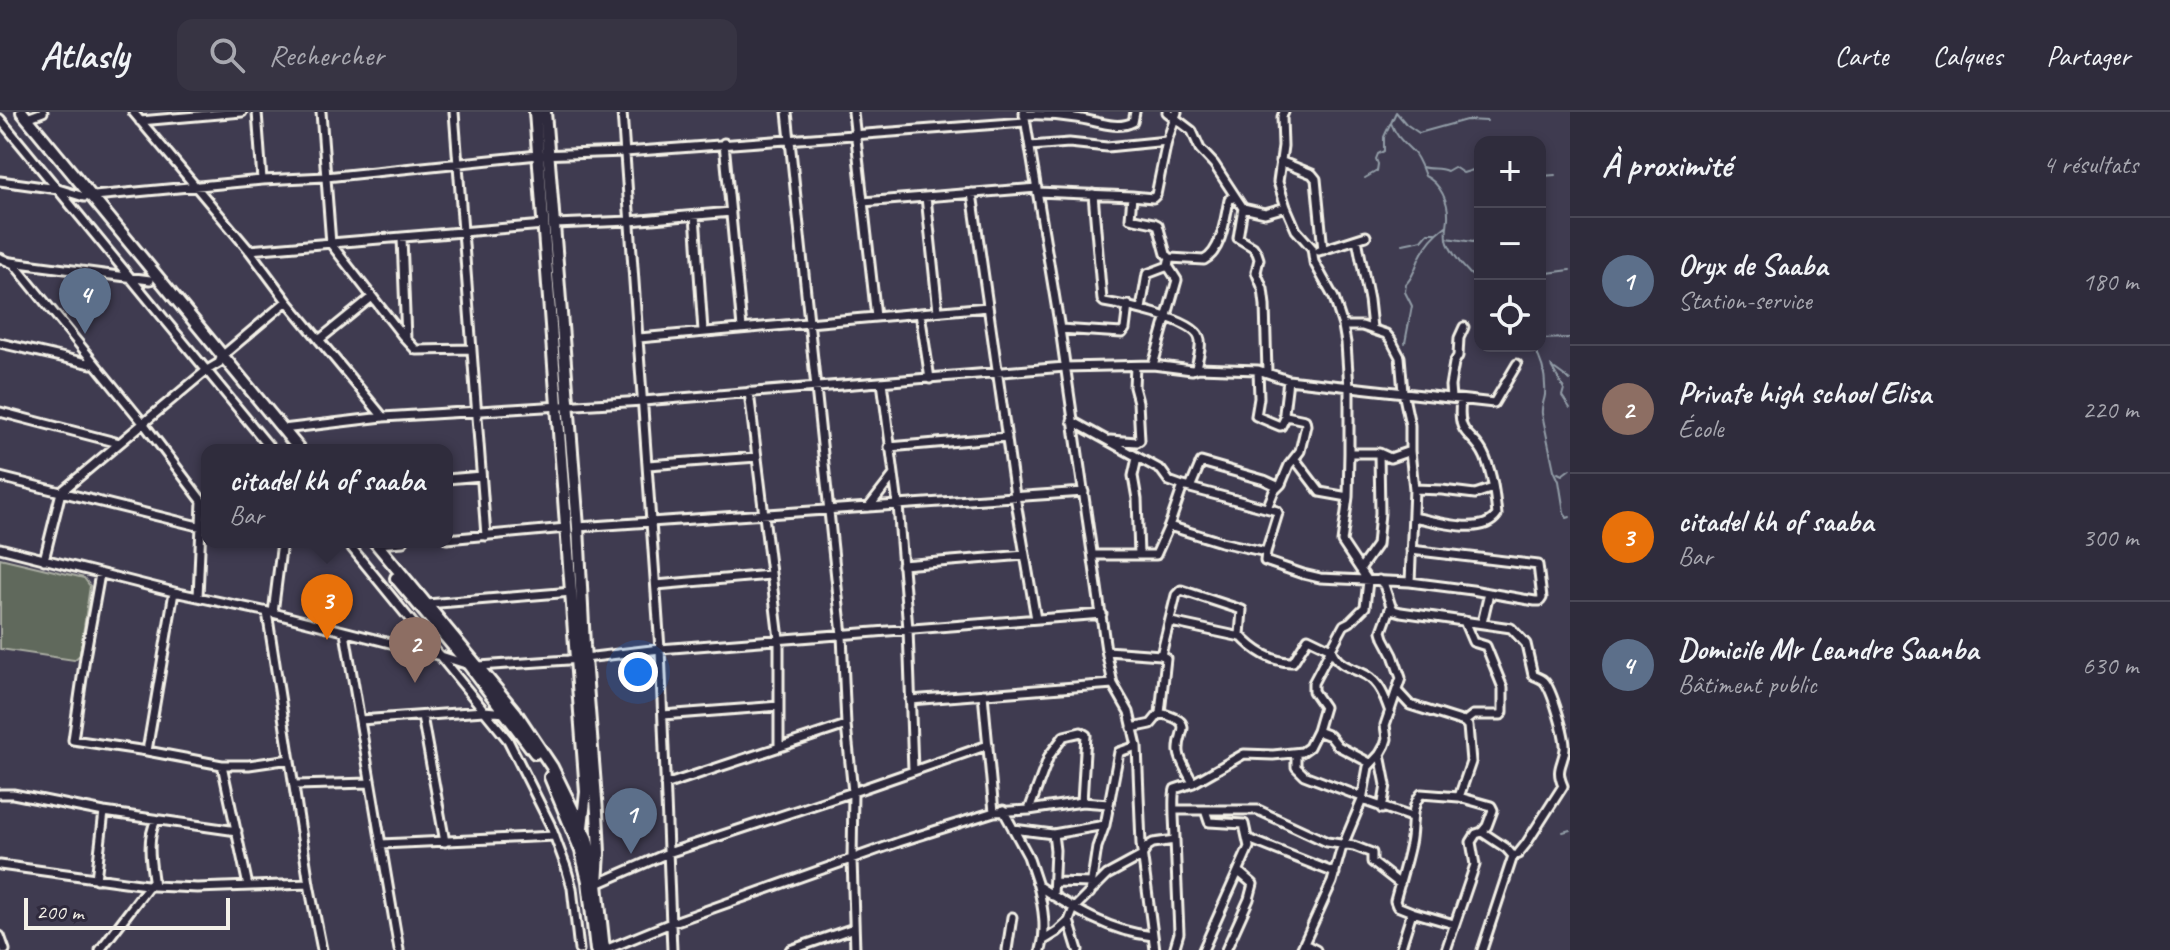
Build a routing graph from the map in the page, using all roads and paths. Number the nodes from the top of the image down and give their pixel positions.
1 (15, 112) edge
2 (43, 112) edge
3 (133, 112) edge
4 (242, 112) edge
5 (257, 112) edge
6 (321, 112) edge
7 (454, 112) edge
8 (535, 112) edge
9 (545, 112) edge
10 (622, 112) edge
11 (787, 112) edge
12 (853, 112) edge
13 (1135, 112) edge
14 (1167, 112) edge
15 (1284, 112) edge
16 (24, 115) edge
17 (1025, 115) edge
18 (1176, 115) edge
19 (155, 116) edge
20 (0, 119) edge
21 (140, 121) junction
22 (856, 134) junction
23 (790, 139) junction
24 (1167, 141) junction
25 (724, 143) junction
26 (1030, 146) junction
27 (625, 152) junction
28 (543, 155) junction
29 (1280, 161) junction
30 (459, 162) junction
31 (326, 177) junction
32 (262, 180) junction
33 (0, 181) edge
34 (195, 186) junction
35 (58, 189) junction
36 (1037, 190) junction
37 (972, 193) junction
38 (1093, 194) junction
39 (88, 196) junction
40 (1132, 196) junction
41 (1235, 196) junction
42 (926, 197) junction
43 (863, 202) junction
44 (1286, 207) junction
45 (1243, 208) junction
46 (731, 212) junction
47 (695, 215) junction
48 (630, 221) junction
49 (549, 225) junction
50 (462, 233) junction
51 (1366, 236) dead end
52 (402, 238) junction
53 (1357, 239) junction
54 (331, 244) junction
55 (249, 250) junction
56 (1323, 250) junction
57 (1313, 252) junction
58 (0, 258) edge
59 (11, 262) junction
60 (1169, 262) junction
61 (129, 277) junction
62 (150, 280) junction
63 (372, 297) junction
64 (287, 301) junction
65 (1128, 305) junction
66 (988, 307) junction
67 (1141, 309) junction
68 (938, 311) junction
69 (920, 313) junction
70 (876, 317) junction
71 (1167, 318) junction
72 (808, 322) junction
73 (1343, 326) junction
74 (1464, 327) dead end
75 (742, 328) junction
76 (1372, 328) junction
77 (1060, 329) junction
78 (703, 331) junction
79 (639, 338) junction
80 (319, 340) junction
81 (406, 340) junction
82 (0, 343) edge
83 (472, 349) junction
84 (220, 359) junction
85 (93, 364) junction
86 (1517, 364) dead end
87 (1153, 365) junction
88 (1135, 366) junction
89 (1065, 367) junction
90 (1196, 369) junction
91 (207, 370) junction
92 (1263, 371) junction
93 (998, 373) junction
94 (930, 379) junction
95 (1288, 380) junction
96 (882, 382) junction
97 (816, 387) junction
98 (1349, 388) junction
99 (749, 392) junction
100 (1403, 392) junction
101 (1451, 398) junction
102 (1461, 400) junction
103 (643, 401) junction
104 (562, 406) junction
105 (0, 412) edge
106 (476, 413) junction
107 (1286, 416) junction
108 (383, 417) junction
109 (1072, 421) junction
110 (144, 424) junction
111 (283, 429) junction
112 (1007, 437) junction
113 (1106, 440) junction
114 (119, 443) junction
115 (267, 444) edge
116 (286, 444) edge
117 (295, 444) edge
118 (889, 447) junction
119 (1410, 451) junction
120 (1349, 453) junction
121 (1379, 453) junction
122 (757, 457) junction
123 (1137, 458) junction
124 (1295, 459) junction
125 (648, 465) junction
126 (481, 476) junction
127 (893, 476) junction
128 (0, 477) edge
129 (453, 478) edge
130 (1277, 486) junction
131 (1186, 487) junction
132 (1493, 488) junction
133 (1414, 489) junction
134 (61, 492) junction
135 (1084, 492) junction
136 (1015, 496) junction
137 (1348, 497) junction
138 (201, 500) edge
139 (898, 505) junction
140 (869, 507) junction
141 (1267, 508) junction
142 (830, 510) junction
143 (763, 515) junction
144 (1413, 517) junction
145 (652, 523) junction
146 (1169, 526) junction
147 (201, 527) edge
148 (578, 527) junction
149 (566, 528) junction
150 (486, 536) junction
151 (453, 539) edge
152 (201, 544) edge
153 (0, 548) edge
154 (281, 548) edge
155 (352, 548) edge
156 (377, 548) edge
157 (377, 548) edge
158 (1411, 550) junction
159 (1266, 552) junction
160 (1025, 555) junction
161 (1093, 555) junction
162 (1139, 555) junction
163 (44, 560) junction
164 (902, 565) junction
165 (1360, 569) junction
166 (100, 574) junction
167 (770, 575) junction
168 (1379, 580) junction
169 (1368, 581) junction
170 (1410, 582) junction
171 (656, 585) junction
172 (174, 592) junction
173 (572, 592) junction
174 (1489, 593) junction
175 (198, 597) junction
176 (427, 604) junction
177 (1391, 606) junction
178 (270, 613) junction
179 (1102, 614) junction
180 (1036, 619) junction
181 (1464, 621) junction
182 (1171, 622) junction
183 (1482, 623) junction
184 (908, 629) junction
185 (345, 633) junction
186 (842, 635) junction
187 (1241, 637) junction
188 (779, 639) junction
189 (660, 649) junction
190 (1331, 649) junction
191 (1107, 651) junction
192 (1161, 655) junction
193 (441, 656) junction
194 (580, 658) junction
195 (474, 666) junction
196 (1113, 684) junction
197 (1398, 692) junction
198 (983, 694) junction
199 (910, 700) junction
200 (779, 706) junction
201 (484, 711) junction
202 (1390, 712) junction
203 (506, 713) junction
204 (1160, 713) junction
205 (663, 715) junction
206 (422, 716) junction
207 (360, 720) junction
208 (1464, 722) junction
209 (846, 725) junction
210 (1132, 728) junction
211 (1317, 731) junction
212 (988, 745) junction
213 (1137, 746) junction
214 (779, 747) junction
215 (147, 751) junction
216 (1296, 754) junction
217 (1380, 754) junction
218 (290, 759) junction
219 (1370, 763) junction
220 (222, 765) junction
221 (913, 770) junction
222 (370, 783) junction
223 (1193, 783) junction
224 (295, 785) junction
225 (665, 785) junction
226 (853, 792) junction
227 (0, 794) edge
228 (1459, 797) junction
229 (1362, 799) junction
230 (1082, 802) junction
231 (1109, 804) junction
232 (1382, 809) junction
233 (1029, 810) junction
234 (1175, 810) junction
235 (1205, 810) junction
236 (998, 811) junction
237 (104, 812) junction
238 (1411, 817) junction
239 (156, 820) junction
240 (1105, 825) junction
241 (1013, 829) junction
242 (578, 830) junction
243 (237, 831) junction
244 (1482, 832) junction
245 (1053, 834) junction
246 (555, 836) junction
247 (1249, 839) junction
248 (1175, 840) junction
249 (445, 842) junction
250 (381, 844) junction
251 (1344, 844) junction
252 (668, 853) junction
253 (1142, 856) junction
254 (1513, 856) junction
255 (852, 859) junction
256 (0, 865) edge
257 (1239, 872) junction
258 (1335, 873) junction
259 (96, 879) junction
260 (1054, 882) junction
261 (1092, 883) junction
262 (309, 884) junction
263 (597, 884) junction
264 (1400, 884) junction
265 (152, 885) junction
266 (248, 886) junction
267 (1038, 886) junction
268 (1089, 895) junction
269 (1053, 896) junction
270 (1074, 908) junction
271 (1412, 912) junction
272 (1012, 917) dead end
273 (1069, 921) junction
274 (671, 923) junction
275 (1454, 924) junction
276 (854, 928) junction
277 (0, 936) edge
278 (1153, 936) junction
279 (1044, 940) junction
280 (1303, 947) edge
281 (5, 950) edge
282 (100, 950) edge
283 (322, 950) edge
284 (399, 950) edge
285 (579, 950) edge
286 (596, 950) edge
287 (605, 950) edge
288 (672, 950) edge
289 (790, 950) edge
290 (855, 950) edge
291 (1007, 950) edge
292 (1041, 950) edge
293 (1078, 950) edge
294 (1155, 950) edge
295 (1174, 950) edge
296 (1203, 950) edge
297 (1226, 950) edge
298 (1316, 950) edge
299 (1400, 950) edge
300 (1446, 950) edge
301 (1482, 950) edge

1 - 39 street
2 - 16 street
3 - 21 street
4 - 19 street
5 - 32 street
6 - 31 street
7 - 30 street
8 - 28 street
9 - 28 street
10 - 27 street
11 - 23 street
12 - 22 street
13 - 17 street
14 - 18 street
15 - 29 street
16 - 39 street
17 - 22 street
17 - 26 street
18 - 24 street
18 - 41 street
19 - 21 street
20 - 35 street
21 - 34 street
22 - 23 street
22 - 43 street
23 - 25 street
23 - 72 street
24 - 26 street
24 - 40 street
25 - 27 street
25 - 46 street
26 - 36 street
27 - 28 street
27 - 48 street
28 - 30 street
28 - 49 street
29 - 44 street
29 - 56 street
30 - 31 street
30 - 50 street
31 - 32 street
31 - 54 street
32 - 34 street
33 - 35 street
34 - 39 street
34 - 55 street
35 - 39 street
35 - 61 street
36 - 37 street
36 - 38 street
36 - 77 street
37 - 42 street
37 - 66 street
38 - 40 street
38 - 65 street
39 - 62 street
39 - 84 street
40 - 60 street
41 - 45 street
41 - 60 street
42 - 43 street
42 - 68 street
43 - 70 street
44 - 45 street
44 - 57 street
45 - 92 street
46 - 47 street
46 - 75 street
47 - 48 street
47 - 78 street
48 - 49 street
48 - 79 street
49 - 50 street
49 - 104 street
50 - 52 street
50 - 83 street
51 - 53 street
52 - 54 street
52 - 81 street
53 - 56 street
53 - 76 street
54 - 55 street
54 - 63 street
55 - 64 street
56 - 57 street
57 - 73 street
58 - 59 street
59 - 61 street
59 - 85 street
60 - 67 street
60 - 71 street
61 - 62 street
61 - 91 street
62 - 84 street
63 - 80 street
63 - 81 street
64 - 80 street
64 - 84 street
65 - 67 street
65 - 77 street
66 - 68 street
66 - 93 street
67 - 71 street
68 - 69 street
69 - 70 street
69 - 94 street
70 - 72 street
71 - 87 street
71 - 90 street
72 - 75 street
72 - 97 street
73 - 76 street
73 - 98 street
74 - 101 street
75 - 78 street
76 - 100 street
77 - 89 street
78 - 79 street
79 - 103 street
80 - 108 street
81 - 83 street
82 - 85 street
83 - 106 street
84 - 91 street
84 - 111 street
84 - 116 street
85 - 110 street
86 - 102 street
87 - 88 street
87 - 90 street
88 - 89 street
88 - 113 street
89 - 93 street
89 - 109 street
90 - 92 street
91 - 110 street
91 - 115 street
92 - 95 street
92 - 107 street
93 - 94 street
93 - 112 street
94 - 96 street
95 - 98 street
95 - 107 street
96 - 97 street
96 - 118 street
97 - 99 street
97 - 142 street
98 - 100 street
98 - 120 street
99 - 103 street
99 - 122 street
100 - 101 street
100 - 119 street
101 - 102 street
102 - 132 street
103 - 104 street
103 - 125 street
104 - 106 street
104 - 148 street
104 - 149 street
105 - 114 street
106 - 108 street
106 - 126 street
107 - 124 street
108 - 111 street
109 - 113 street
109 - 135 street
110 - 114 street
110 - 138 street
111 - 117 street
112 - 118 street
112 - 136 street
113 - 123 street
114 - 134 street
118 - 127 street
119 - 121 street
119 - 133 street
120 - 121 street
120 - 137 street
121 - 165 street
122 - 125 street
122 - 143 street
123 - 131 street
123 - 162 street
124 - 130 street
124 - 137 street
125 - 145 street
126 - 129 street
126 - 150 street
127 - 139 street
127 - 140 street
128 - 134 street
130 - 131 street
130 - 141 street
131 - 141 street
131 - 146 street
132 - 133 street
132 - 144 street
133 - 144 street
134 - 147 street
134 - 163 street
135 - 136 street
135 - 161 street
136 - 139 street
136 - 160 street
137 - 165 street
139 - 140 street
139 - 164 street
140 - 142 street
141 - 159 street
142 - 143 street
142 - 186 street
143 - 145 street
143 - 167 street
144 - 158 street
145 - 148 street
145 - 171 street
146 - 159 street
146 - 162 street
148 - 194 street
149 - 150 street
149 - 173 street
150 - 151 street
152 - 175 street
153 - 163 street
154 - 178 street
155 - 193 street
156 - 176 street
157 - 195 street
158 - 170 street
158 - 174 street
159 - 169 street
160 - 164 street
160 - 180 street
161 - 162 street
161 - 179 street
163 - 166 street
164 - 184 street
165 - 169 street
166 - 172 street
166 - 215 street
167 - 171 street
167 - 188 street
168 - 169 street
168 - 170 street
168 - 177 street
169 - 190 street
170 - 174 street
171 - 189 street
172 - 175 street
172 - 215 street
173 - 176 street
173 - 194 street
174 - 183 street
175 - 178 street
176 - 195 street
177 - 181 street
177 - 197 street
178 - 185 street
178 - 218 street
179 - 180 street
179 - 191 street
180 - 184 street
181 - 183 street
181 - 208 street
182 - 187 street
182 - 187 street
182 - 192 street
183 - 254 street
184 - 186 street
184 - 199 street
185 - 193 street
185 - 207 street
186 - 188 street
186 - 209 street
187 - 190 street
188 - 189 street
188 - 200 street
189 - 194 street
189 - 205 street
190 - 202 street
190 - 211 street
191 - 192 street
191 - 196 street
192 - 204 street
193 - 195 street
193 - 201 street
194 - 195 street
194 - 242 street
194 - 263 street
195 - 203 street
195 - 242 street
196 - 198 street
196 - 210 street
197 - 202 street
197 - 208 street
198 - 199 street
198 - 212 street
199 - 221 street
200 - 205 street
200 - 214 street
201 - 203 street
201 - 206 street
201 - 246 street
202 - 217 street
203 - 242 street
204 - 210 street
204 - 223 street
205 - 225 street
206 - 207 street
206 - 249 street
207 - 222 street
208 - 228 street
209 - 214 street
209 - 226 street
210 - 213 street
211 - 216 street
211 - 219 street
212 - 221 street
212 - 236 street
213 - 231 street
213 - 253 street
214 - 225 street
215 - 220 street
216 - 223 street
216 - 229 street
217 - 219 street
217 - 232 street
218 - 220 street
218 - 224 street
219 - 229 street
220 - 243 street
221 - 226 street
222 - 224 street
222 - 250 street
223 - 234 street
224 - 262 street
225 - 252 street
226 - 252 street
226 - 255 street
227 - 237 street
228 - 238 street
228 - 244 street
229 - 232 street
229 - 251 street
230 - 231 street
230 - 233 street
230 - 233 street
231 - 240 street
232 - 238 street
233 - 236 street
234 - 235 street
234 - 248 street
235 - 247 street
235 - 251 street
236 - 241 street
236 - 255 street
237 - 239 street
237 - 259 street
238 - 264 street
239 - 243 street
239 - 265 street
240 - 245 street
240 - 261 street
241 - 245 street
241 - 267 street
242 - 263 street
242 - 286 street
243 - 266 street
244 - 254 street
244 - 275 street
245 - 260 street
246 - 249 street
246 - 285 street
247 - 257 street
247 - 258 street
248 - 253 street
248 - 295 street
249 - 250 street
250 - 284 street
251 - 258 street
251 - 264 street
252 - 263 street
252 - 274 street
253 - 268 street
253 - 278 street
254 - 301 street
255 - 274 street
255 - 276 street
256 - 259 street
257 - 296 street
257 - 297 street
258 - 280 street
259 - 265 street
260 - 261 street
260 - 269 street
261 - 268 street
262 - 266 street
262 - 283 street
263 - 287 street
264 - 271 street
265 - 266 street
265 - 282 street
267 - 269 street
267 - 279 street
268 - 270 street
269 - 270 street
270 - 273 street
270 - 278 street
271 - 275 street
271 - 299 street
272 - 291 street
273 - 279 street
273 - 293 street
274 - 287 street
274 - 288 street
275 - 300 street
276 - 289 street
276 - 290 street
277 - 281 street
278 - 294 street
279 - 292 street
280 - 298 street

